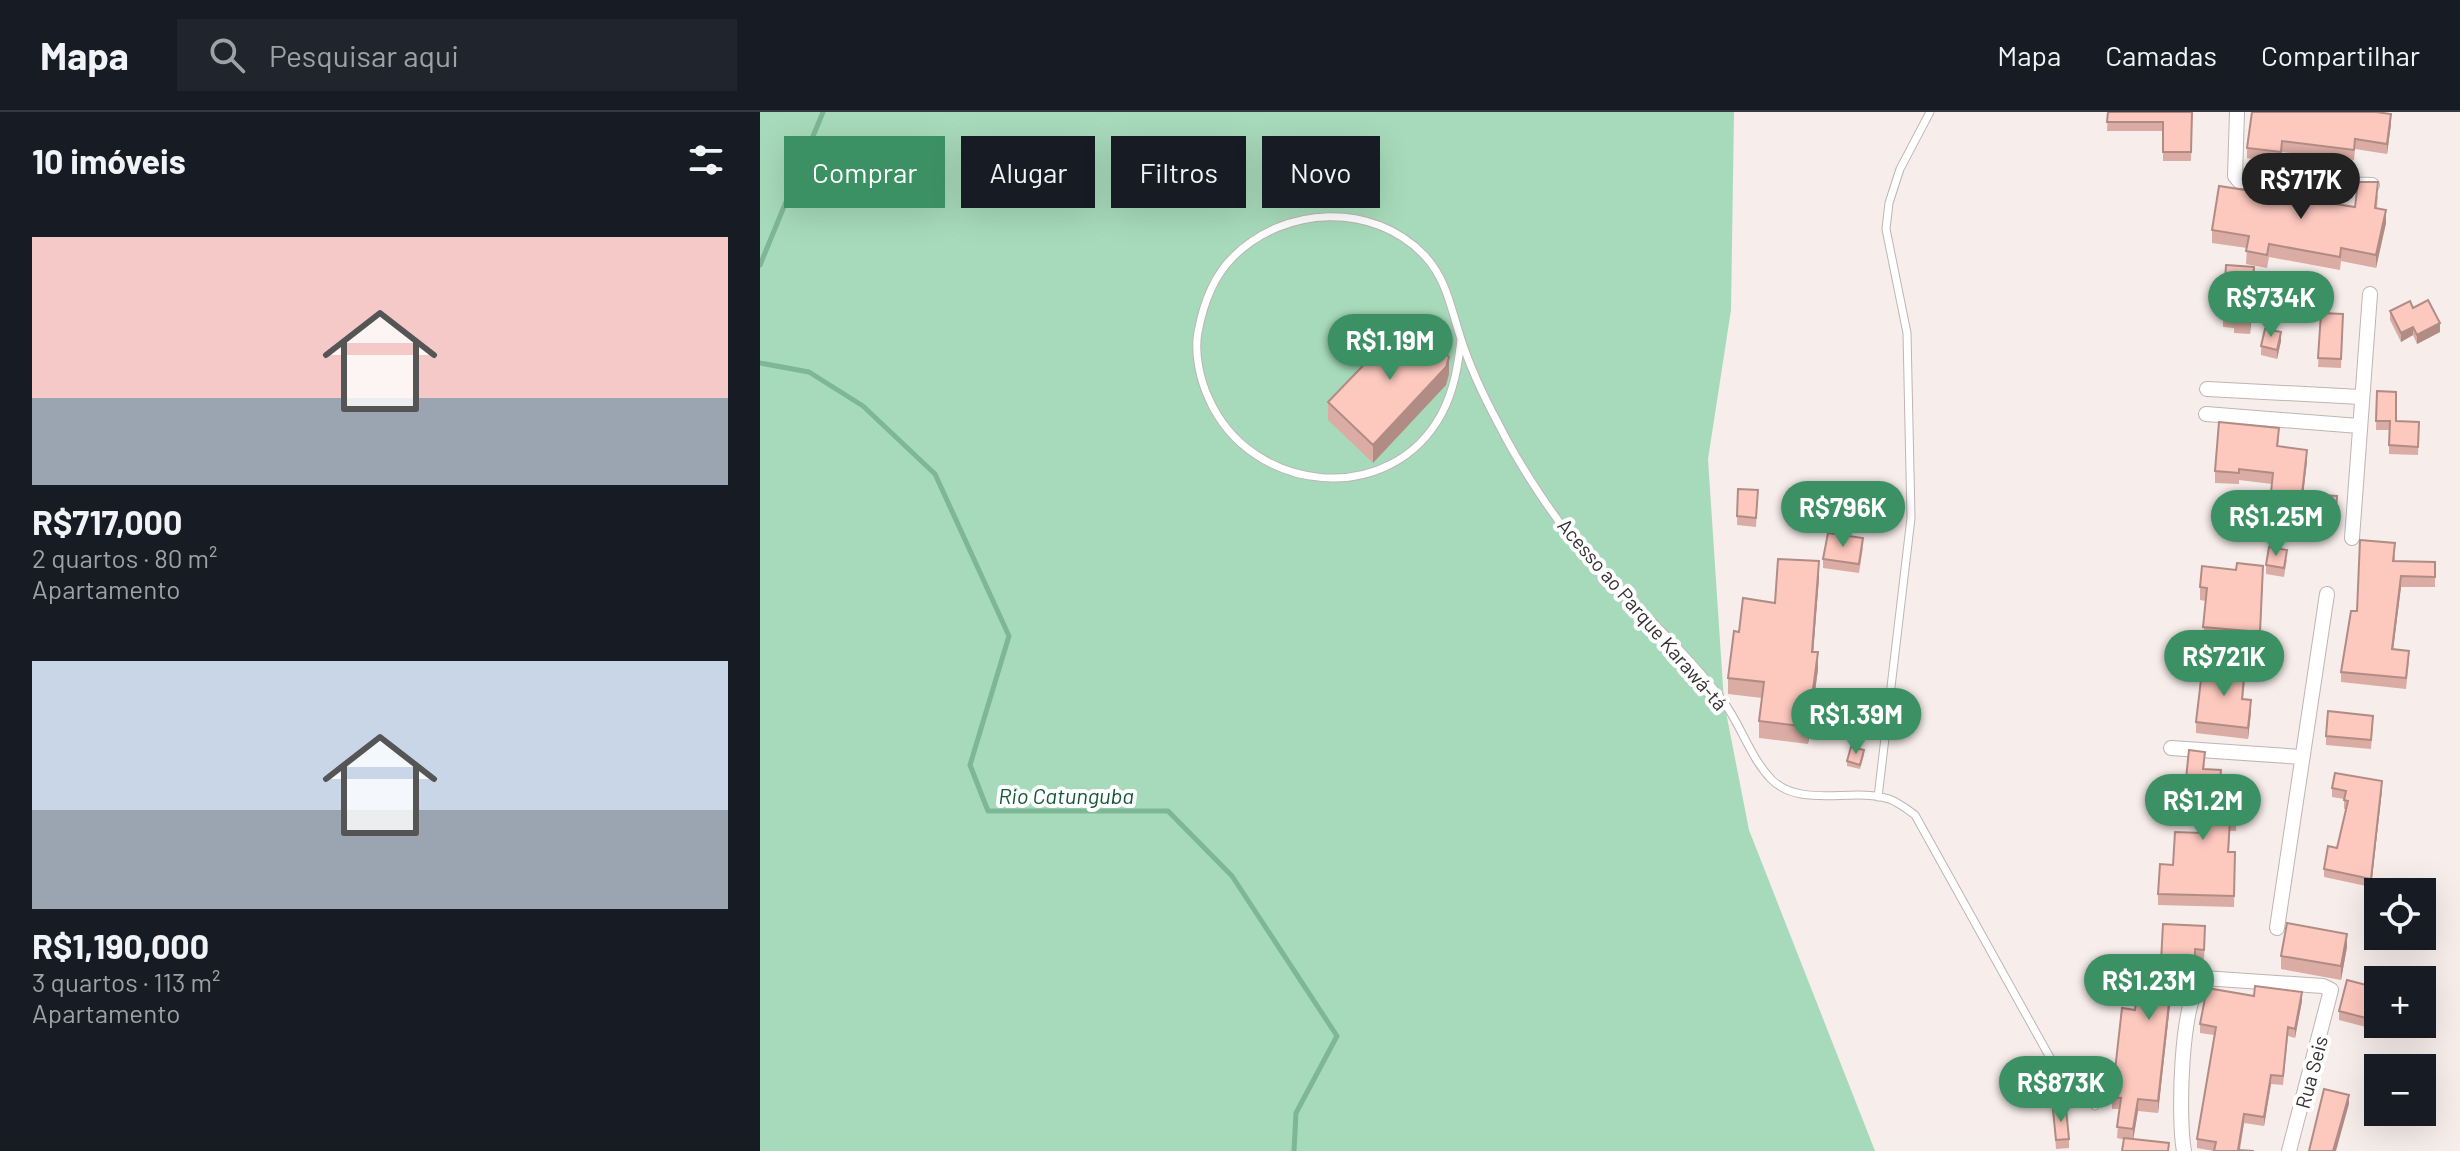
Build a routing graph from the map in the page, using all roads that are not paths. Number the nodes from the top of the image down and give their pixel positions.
1 (1930, 112) edge
2 (2237, 112) edge
3 (2372, 185) edge
4 (2370, 294) dead end
5 (1461, 340) junction
6 (2207, 389) dead end
7 (2361, 397) junction
8 (2206, 414) dead end
9 (2359, 426) junction
10 (2352, 538) dead end
11 (2327, 594) dead end
12 (2171, 748) dead end
13 (2301, 757) junction
14 (1878, 797) junction
15 (2277, 928) dead end
16 (2095, 1106) dead end
17 (2184, 1151) edge
18 (2289, 1151) edge

1 - 14 lane
2 - 3 street
4 - 7 street
5 - 5 lane, Acesso ao Parque Karawá-tá
5 - 14 lane, Acesso ao Parque Karawá-tá
6 - 7 street
7 - 9 street
8 - 9 street
9 - 10 street
11 - 13 street
12 - 13 street
13 - 15 street
14 - 16 lane, Acesso ao Parque Karawá-tá
17 - 18 street, Rua Seis

